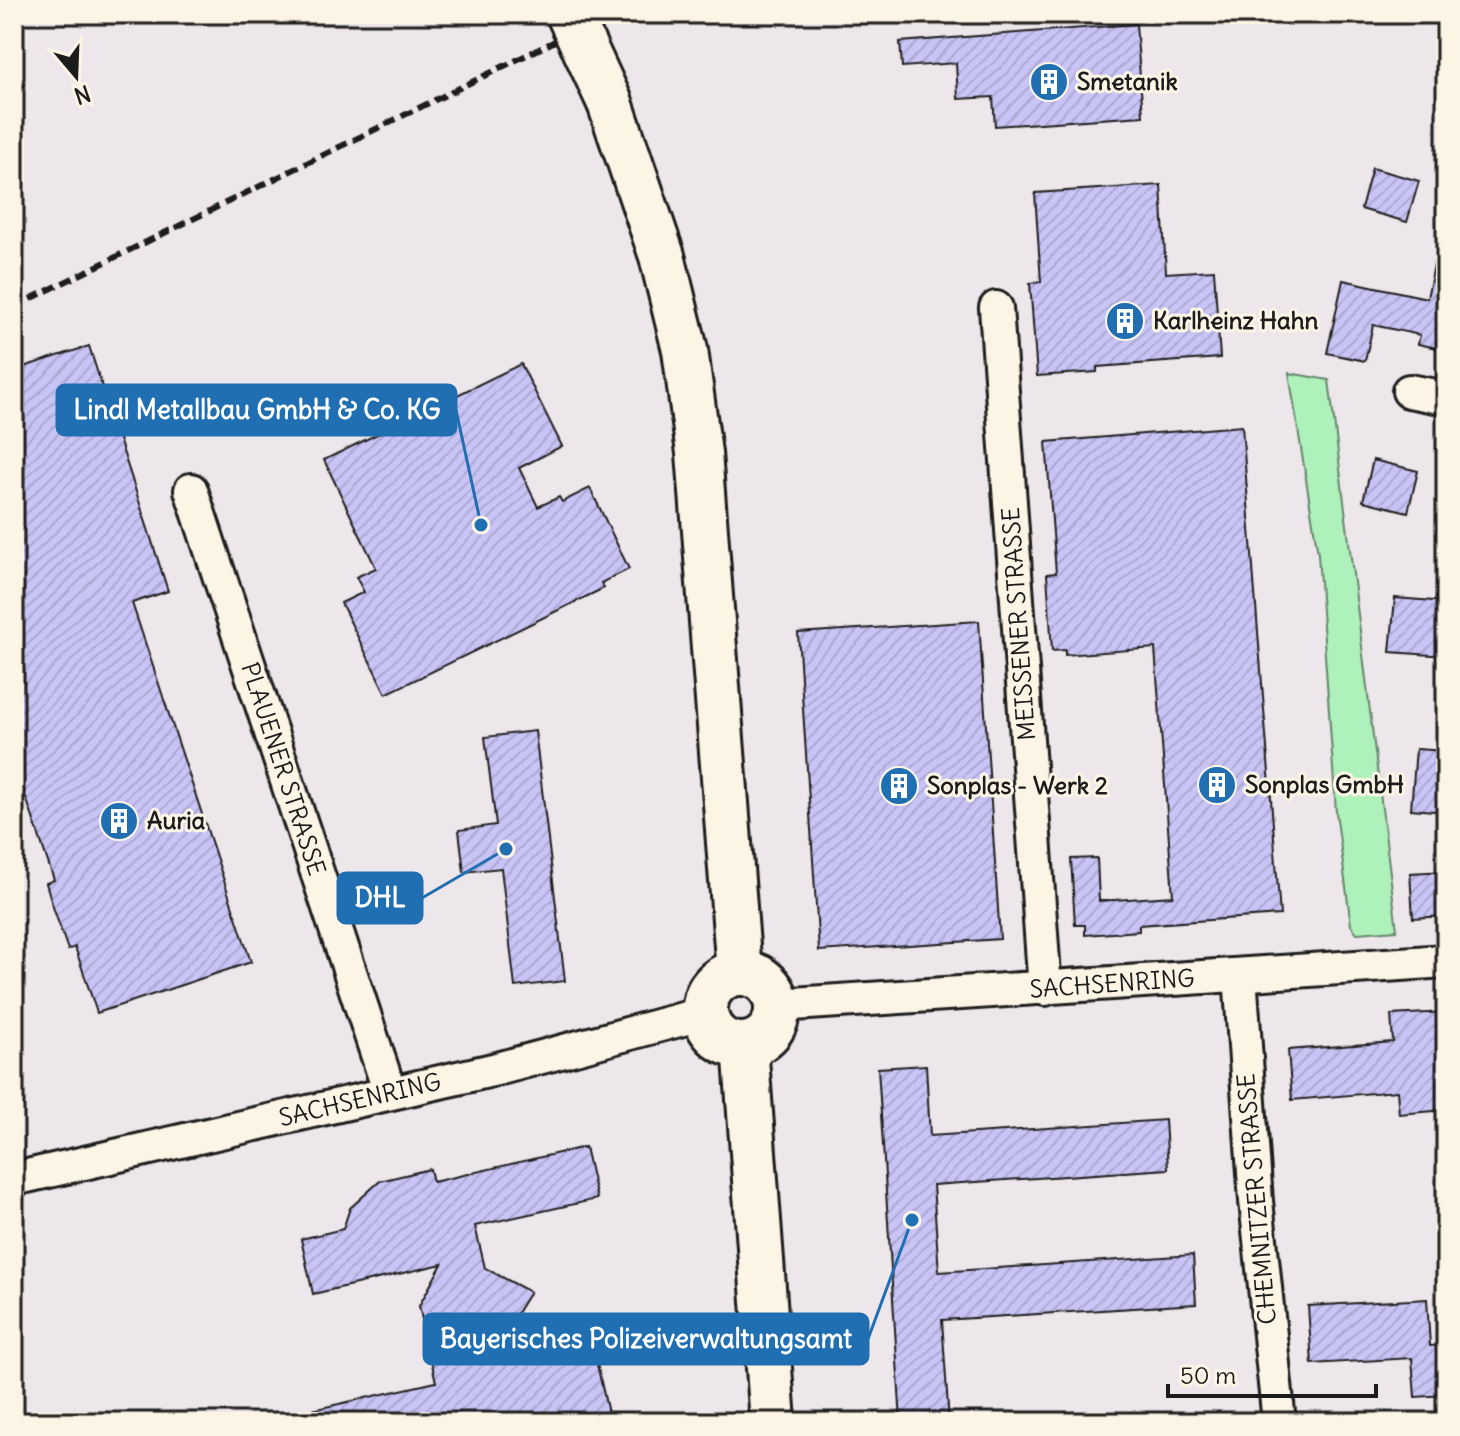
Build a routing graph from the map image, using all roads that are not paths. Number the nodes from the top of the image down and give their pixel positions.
1 (569, 14) edge
2 (996, 308) dead end
3 (1409, 391) dead end
4 (1446, 398) edge
5 (191, 490) dead end
6 (1446, 961) edge
7 (739, 972) junction
8 (1240, 975) junction
9 (1045, 989) junction
10 (778, 1005) junction
11 (705, 1013) junction
12 (745, 1045) junction
13 (390, 1093) junction
14 (14, 1179) edge
15 (773, 1422) edge
16 (1279, 1422) edge

1 - 7 street, bridge
2 - 9 street, MEISSENER STRASSE
3 - 4 street
5 - 13 street, PLAUENER STRASSE
6 - 8 street, SACHSENRING
7 - 10 street
7 - 11 street
8 - 9 street, SACHSENRING
8 - 16 street, CHEMNITZER STRASSE
9 - 10 street, SACHSENRING
10 - 12 street
11 - 12 street
11 - 13 street, SACHSENRING
12 - 15 street
13 - 14 street, SACHSENRING

